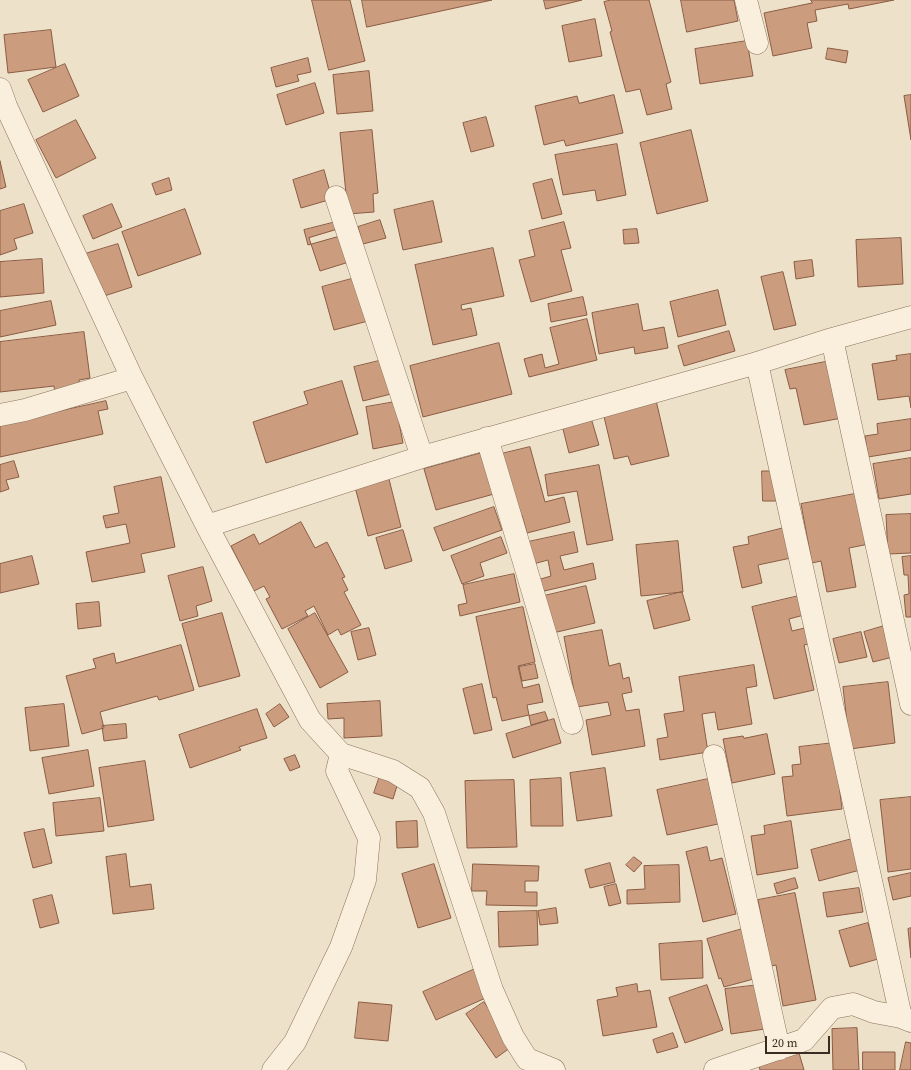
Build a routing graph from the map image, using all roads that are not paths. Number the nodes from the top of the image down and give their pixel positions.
1 (746, 0) edge
2 (757, 43) dead end
3 (2, 101) edge
4 (336, 197) dead end
5 (911, 317) edge
6 (832, 339) junction
7 (757, 363) junction
8 (132, 378) junction
9 (0, 416) edge
10 (487, 438) junction
11 (422, 457) junction
12 (207, 526) junction
13 (911, 704) edge
14 (572, 723) dead end
15 (341, 754) junction
16 (714, 756) dead end
17 (906, 1019) edge
18 (779, 1049) junction
19 (0, 1063) edge
20 (15, 1070) edge
21 (273, 1070) edge
22 (554, 1070) edge
23 (715, 1070) edge

1 - 2 street
3 - 8 street
4 - 11 street
5 - 6 street
6 - 7 street
6 - 13 street
7 - 10 street
7 - 17 street
8 - 9 street
8 - 12 street
10 - 11 street
10 - 14 street
11 - 12 street
12 - 15 street
15 - 21 street
15 - 22 street
16 - 18 street
17 - 18 street
18 - 23 street
19 - 20 street

